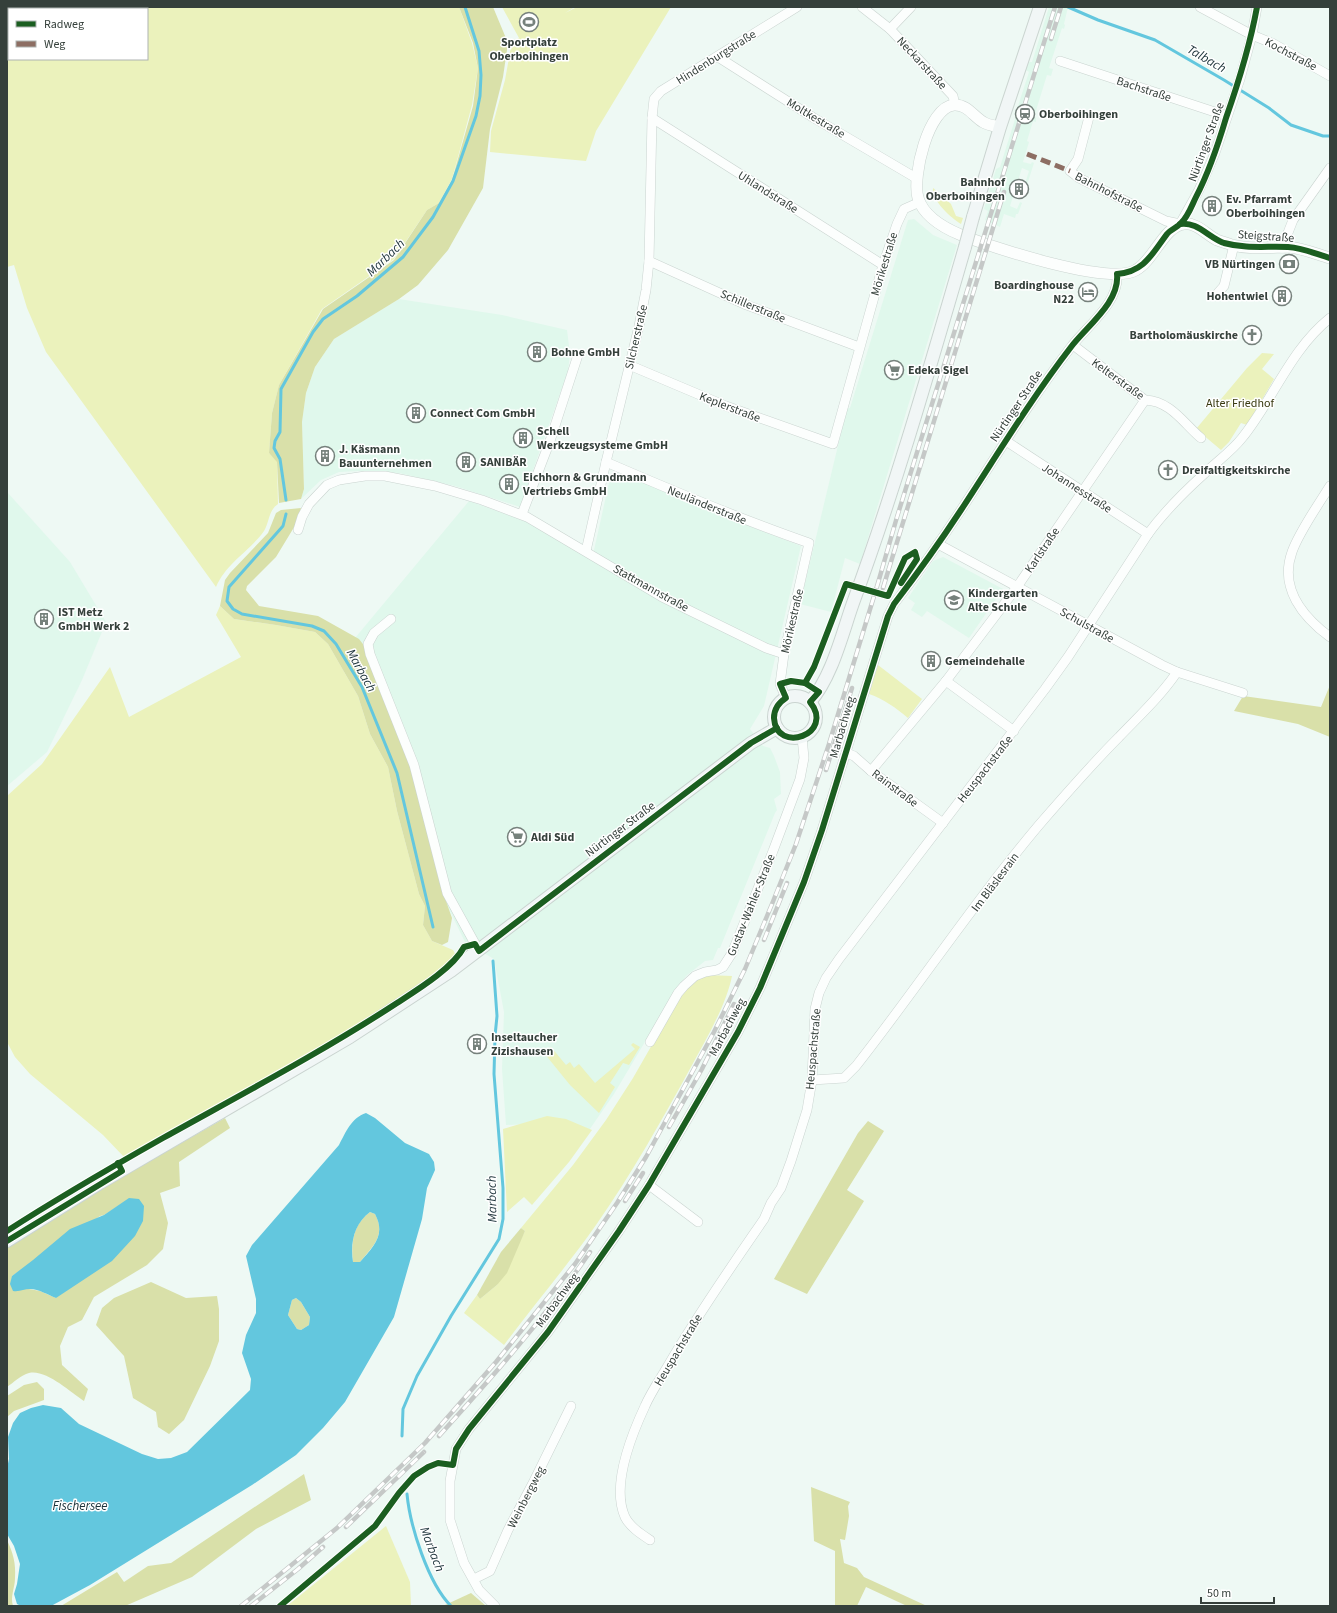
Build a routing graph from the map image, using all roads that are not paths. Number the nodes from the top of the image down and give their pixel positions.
1 (797, 7) edge
2 (862, 7) edge
3 (911, 7) edge
4 (1040, 7) edge
5 (1200, 7) edge
6 (1257, 7) edge
7 (890, 29) junction
8 (1252, 34) junction
9 (718, 57) junction
10 (1060, 61) dead end
11 (1330, 76) edge
12 (956, 105) junction
13 (1227, 116) junction
14 (652, 118) junction
15 (1089, 118) dead end
16 (1000, 127) junction
17 (1330, 168) edge
18 (916, 178) junction
19 (920, 202) junction
20 (1180, 224) junction
21 (1234, 245) junction
22 (1282, 248) junction
23 (1330, 258) edge
24 (649, 261) junction
25 (883, 265) junction
26 (1118, 274) junction
27 (1216, 295) dead end
28 (1330, 318) edge
29 (1073, 345) junction
30 (859, 347) junction
31 (578, 355) dead end
32 (629, 365) junction
33 (1145, 400) junction
34 (1201, 438) dead end
35 (1006, 441) junction
36 (833, 444) joint
37 (606, 462) junction
38 (1330, 486) edge
39 (1082, 491) junction
40 (522, 514) junction
41 (298, 530) dead end
42 (1148, 534) junction
43 (809, 543) joint
44 (938, 544) junction
45 (586, 551) junction
46 (931, 553) joint
47 (1017, 587) junction
48 (390, 619) dead end
49 (1088, 625) junction
50 (1330, 637) edge
51 (784, 654) junction
52 (1177, 672) junction
53 (946, 681) junction
54 (1243, 693) dead end
55 (786, 698) junction
56 (810, 702) junction
57 (777, 728) junction
58 (1014, 731) junction
59 (802, 737) junction
60 (846, 753) junction
61 (871, 771) junction
62 (942, 823) junction
63 (479, 951) junction
64 (650, 1042) dead end
65 (812, 1080) junction
66 (649, 1185) junction
67 (698, 1222) dead end
68 (7, 1241) edge
69 (571, 1406) dead end
70 (650, 1540) dead end
71 (474, 1579) junction
72 (495, 1606) edge

1 - 9 street, Hindenburgstraße
2 - 7 street, Neckarstraße
3 - 7 street
4 - 16 main road
5 - 8 street, Kochstraße
6 - 8 street, Nürtinger Straße
7 - 12 street, Neckarstraße
8 - 11 street, Kochstraße
8 - 13 street, Nürtinger Straße
9 - 14 street, Hindenburgstraße
9 - 18 street, Moltkestraße
10 - 13 street, Bachstraße
12 - 16 street
12 - 18 street
13 - 20 street, Nürtinger Straße
14 - 24 street, Silcherstraße
14 - 25 street, Uhlandstraße
15 - 20 street, Bahnhofstraße
16 - 56 main road, bridge
17 - 22 street
18 - 19 street
19 - 25 street, Mörikestraße
19 - 26 street, Nürtinger Straße
20 - 21 street, Steigstraße
20 - 26 street, Nürtinger Straße
21 - 22 street, Steigstraße
21 - 27 street
22 - 23 street, Steigstraße
24 - 30 street, Schillerstraße
24 - 32 street, Silcherstraße
25 - 30 street, Mörikestraße
26 - 29 street, Nürtinger Straße
28 - 42 street, Heuspachstraße
29 - 33 street, Kelterstraße
29 - 35 street, Nürtinger Straße
30 - 36 street, Mörikestraße
31 - 40 street
32 - 36 street, Keplerstraße
32 - 37 street, Silcherstraße
33 - 34 street, Kelterstraße
33 - 39 street, Karlstraße
35 - 39 street, Johannesstraße
35 - 44 street, Nürtinger Straße
37 - 43 street, Neuländerstraße
37 - 45 street, Silcherstraße
38 - 50 street
39 - 42 street, Johannesstraße
39 - 47 street, Karlstraße
40 - 41 street, Stattmannstraße
40 - 45 street, Stattmannstraße
42 - 49 street, Heuspachstraße
43 - 51 street, Mörikestraße
44 - 46 street, Nürtinger Straße
44 - 47 street, Schulstraße
45 - 51 street, Stattmannstraße
46 - 60 street, Marbachweg
47 - 49 street, Schulstraße
47 - 53 street, Karlstraße
48 - 63 street
49 - 52 street, Schulstraße
49 - 58 street, Heuspachstraße
51 - 55 street, Mörikestraße
52 - 54 street, Schulstraße
52 - 65 street, Im Bläslesrain
53 - 58 street
53 - 61 street, Karlstraße
55 - 56 main road
55 - 57 main road
56 - 59 main road
57 - 59 main road
57 - 63 main road, Nürtinger Straße
58 - 62 street, Heuspachstraße
59 - 64 street, Gustav-Wahler-Straße
60 - 61 street, Rainstraße
60 - 66 street, Marbachweg
61 - 62 street, Rainstraße
62 - 65 street, Heuspachstraße
63 - 68 main road, Nürtinger Straße
65 - 70 street, Heuspachstraße
66 - 67 street
66 - 71 street, Marbachweg
69 - 71 street, Weinbergweg
71 - 72 street, Marbachweg

